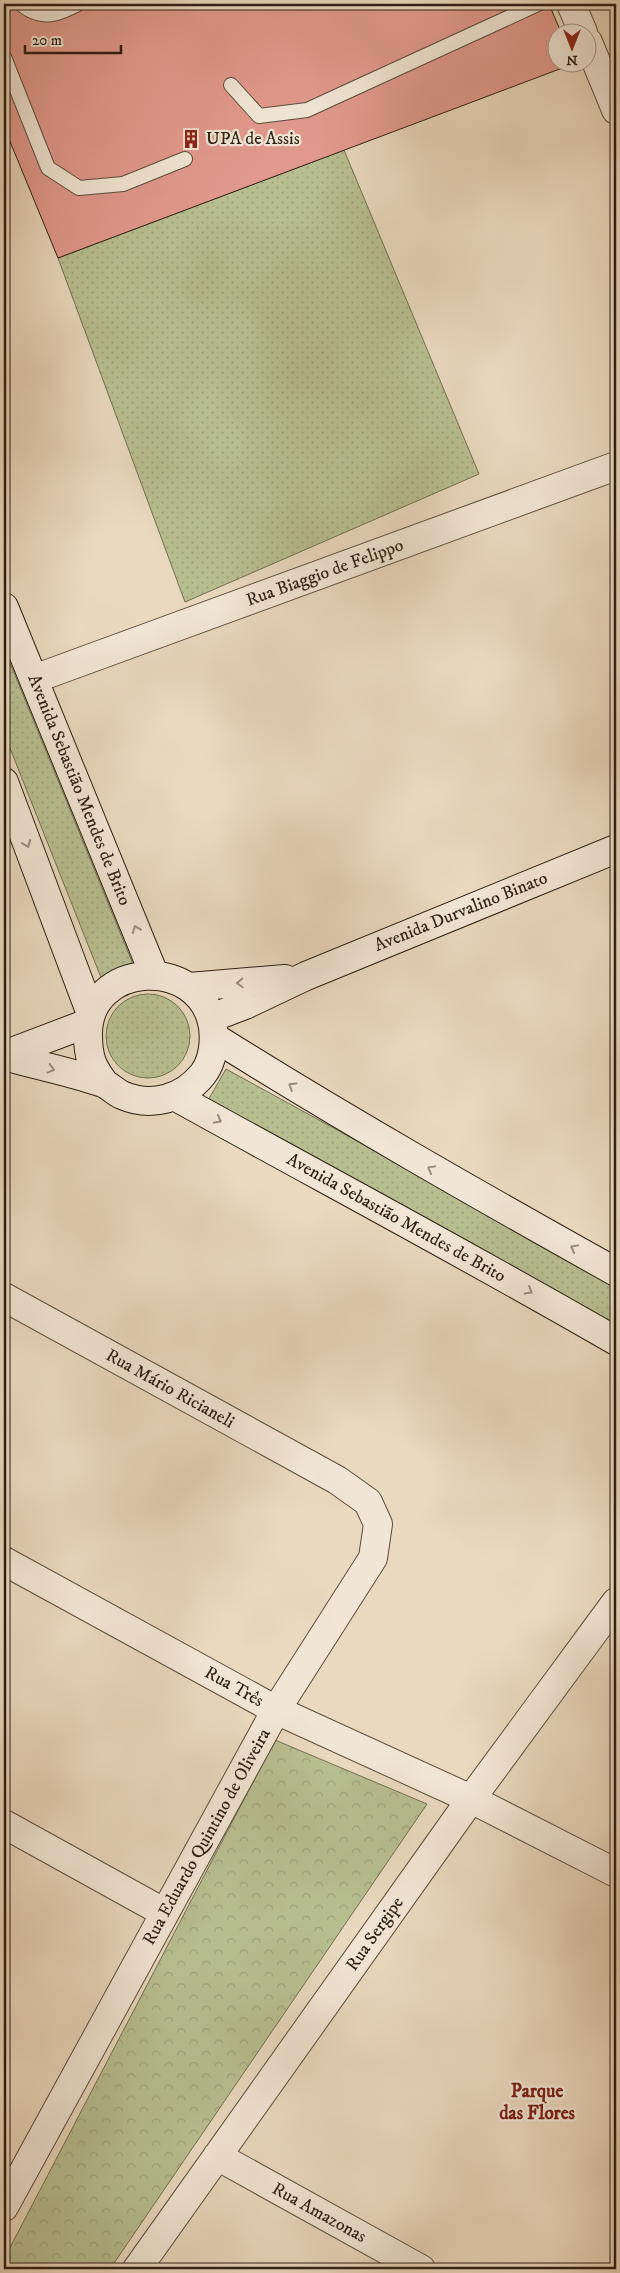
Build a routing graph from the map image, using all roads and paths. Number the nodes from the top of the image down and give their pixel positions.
1 (22, 4) edge
2 (78, 4) edge
3 (538, 4) edge
4 (571, 4) edge
5 (579, 22) edge
6 (4, 57) edge
7 (598, 64) edge
8 (232, 85) dead end
9 (614, 98) edge
10 (185, 159) dead end
11 (616, 466) edge
12 (4, 607) edge
13 (34, 679) junction
14 (4, 782) edge
15 (616, 849) edge
16 (154, 974) junction
17 (306, 976) junction
18 (189, 987) junction
19 (89, 1018) junction
20 (213, 1028) junction
21 (4, 1055) edge
22 (105, 1084) junction
23 (176, 1096) junction
24 (616, 1272) edge
25 (4, 1297) edge
26 (616, 1341) edge
27 (337, 1480) joint
28 (4, 1561) edge
29 (616, 1602) edge
30 (276, 1710) junction
31 (471, 1799) junction
32 (4, 1824) edge
33 (616, 1873) edge
34 (165, 1913) junction
35 (217, 2156) junction
36 (4, 2207) edge
37 (137, 2269) edge
38 (422, 2269) edge

1 - 2 lane
3 - 8 lane
4 - 5 street
6 - 10 lane
7 - 9 street
11 - 13 street, Rua Biaggio de Felippo
12 - 13 street, Avenida Sebastião Mendes de Brito
16 -> 13 street, Avenida Sebastião Mendes de Brito
14 -> 19 street
15 - 17 street, Avenida Durvalino Binato
16 - 18 street
16 - 19 street
17 -> 18 street, Avenida Durvalino Binato
17 - 20 street, Avenida Durvalino Binato
18 - 20 street
19 - 21 street
19 - 22 street
20 - 23 street
24 -> 20 street
21 -> 22 street
22 - 23 street
23 -> 26 street, Avenida Sebastião Mendes de Brito
25 - 27 street, Rua Mário Ricianeli
27 - 30 street, Rua Eduardo Quintino de Oliveira
28 - 30 street, Rua Três
29 - 31 street, Rua Sergipe
30 - 31 street, Rua Três
30 - 34 street, Rua Eduardo Quintino de Oliveira
31 - 33 street, Rua Três
31 - 35 street, Rua Sergipe
32 - 34 street
34 - 36 street, Rua Eduardo Quintino de Oliveira
35 - 37 street, Rua Sergipe
35 - 38 street, Rua Amazonas

